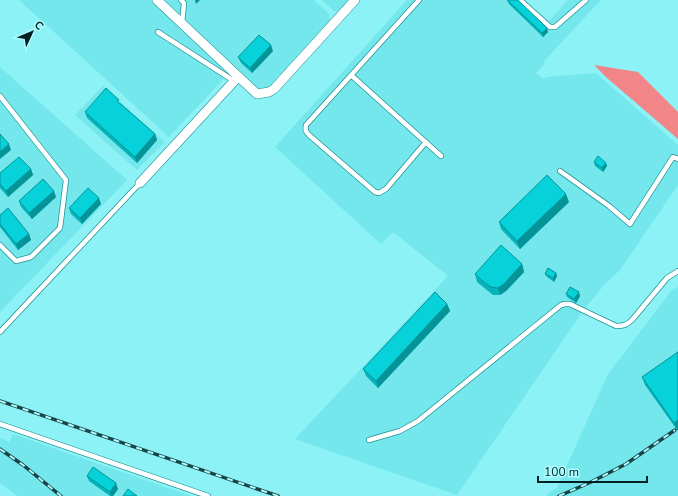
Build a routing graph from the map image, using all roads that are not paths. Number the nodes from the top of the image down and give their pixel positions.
1 (157, 0) edge
2 (181, 0) edge
3 (355, 0) edge
4 (419, 0) edge
5 (520, 0) edge
6 (586, 0) edge
7 (182, 23) junction
8 (158, 32) dead end
9 (351, 75) junction
10 (236, 79) junction
11 (0, 96) edge
12 (426, 142) junction
13 (441, 156) dead end
14 (678, 159) edge
15 (560, 171) dead end
16 (140, 183) joint
17 (0, 245) edge
18 (678, 271) edge
19 (0, 332) edge
20 (0, 424) edge
21 (369, 440) dead end
22 (208, 496) edge

1 - 7 street
2 - 7 lane
3 - 10 street
4 - 9 lane
5 - 6 lane
7 - 10 street
8 - 10 lane
9 - 12 lane
9 - 12 lane
10 - 16 street
11 - 17 lane
12 - 13 lane
14 - 15 lane
16 - 19 lane
18 - 21 lane
20 - 22 lane

